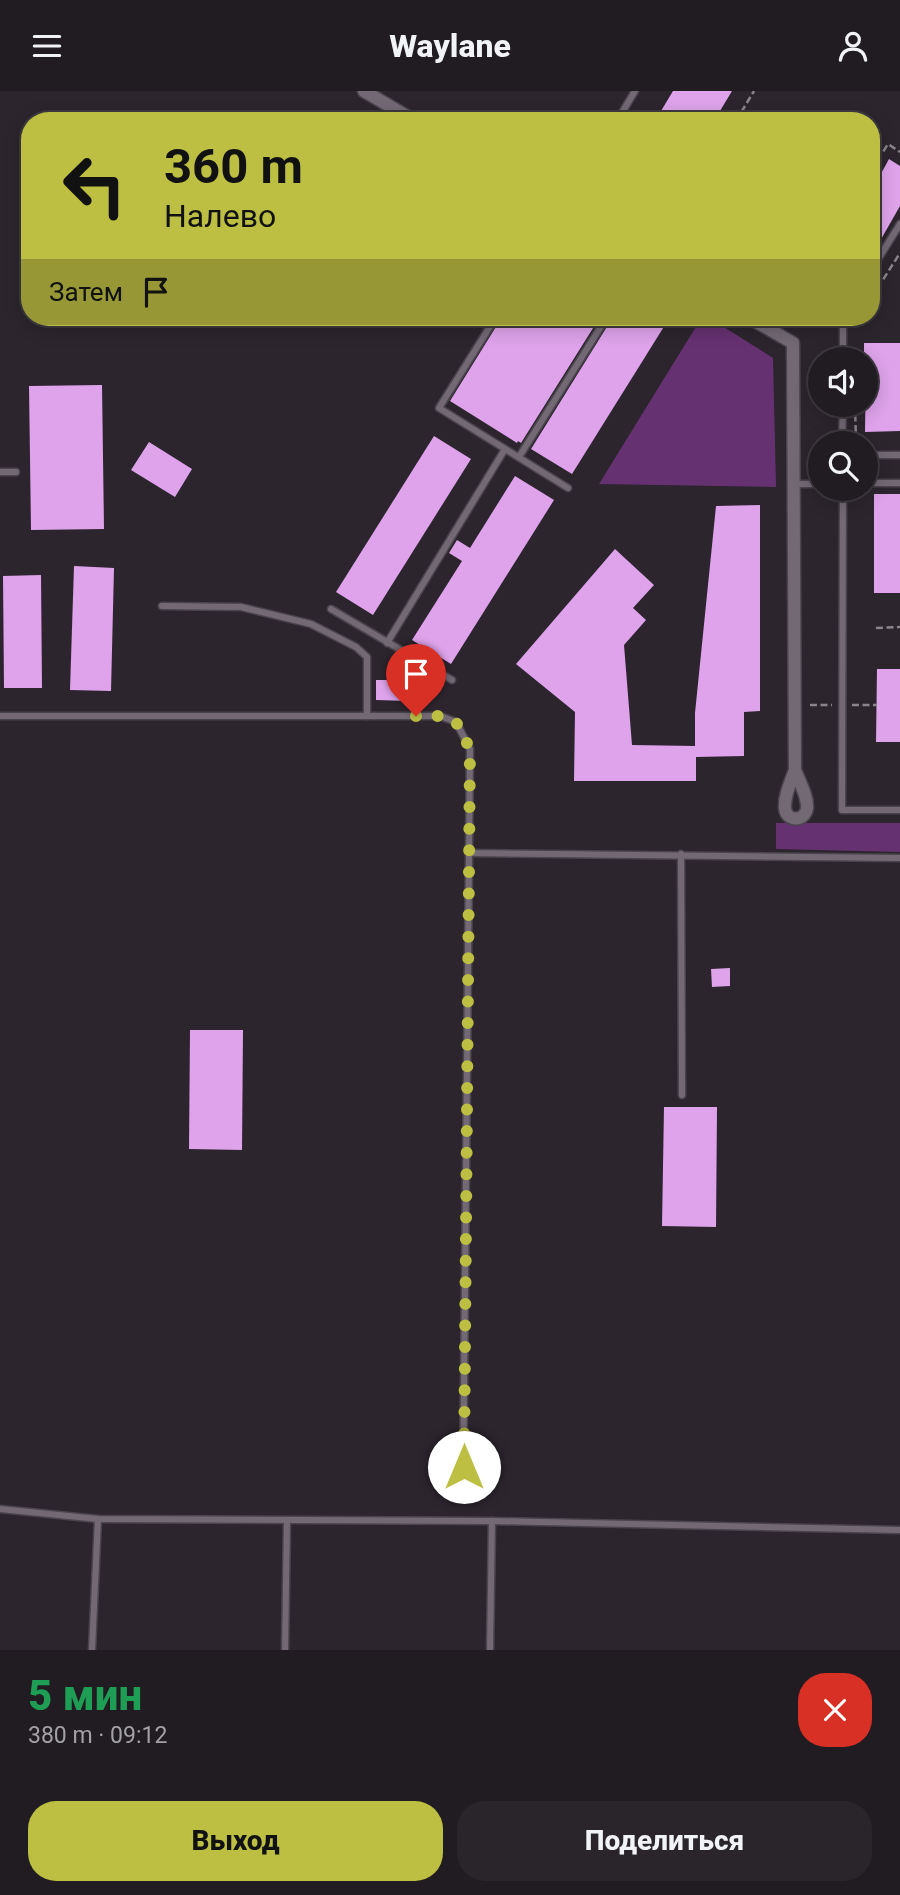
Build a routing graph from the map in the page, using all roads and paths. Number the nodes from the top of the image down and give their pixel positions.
1 (364, 91) edge
2 (635, 91) edge
3 (754, 91) edge
4 (400, 112) edge
5 (622, 112) edge
6 (741, 112) edge
7 (900, 152) edge
8 (880, 156) edge
9 (900, 224) edge
10 (900, 253) edge
11 (880, 256) edge
12 (880, 284) edge
13 (490, 326) edge
14 (601, 326) edge
15 (763, 326) edge
16 (844, 326) edge
17 (843, 347) edge
18 (505, 449) junction
19 (878, 455) edge
20 (900, 455) edge
21 (519, 457) junction
22 (0, 472) edge
23 (16, 472) dead end
24 (878, 483) edge
25 (900, 483) edge
26 (794, 484) junction
27 (808, 484) edge
28 (568, 488) dead end
29 (843, 501) edge
30 (162, 606) dead end
31 (331, 609) dead end
32 (900, 627) edge
33 (876, 628) dead end
34 (387, 643) junction
35 (452, 680) dead end
36 (0, 716) edge
37 (366, 716) junction
38 (795, 770) dead end
39 (900, 810) edge
40 (469, 853) junction
41 (681, 854) junction
42 (900, 858) edge
43 (682, 1095) dead end
44 (463, 1494) dead end
45 (0, 1509) edge
46 (98, 1519) junction
47 (287, 1521) junction
48 (492, 1521) junction
49 (900, 1529) edge
50 (92, 1650) edge
51 (285, 1650) edge
52 (490, 1650) edge

1 - 4 street
2 - 5 lane
3 - 6 path
7 - 8 path
9 - 11 lane
10 - 12 path
13 - 18 lane
14 - 21 lane
15 - 26 street
16 - 17 lane
18 - 21 lane
18 - 34 lane
19 - 20 lane
21 - 28 lane
22 - 23 lane
24 - 25 lane
26 - 27 lane
26 - 38 street
29 - 39 lane
30 - 37 lane
31 - 34 lane
32 - 33 path
34 - 35 lane
36 - 37 lane
37 - 40 lane
40 - 41 lane
40 - 44 lane
41 - 42 lane
41 - 43 lane
45 - 46 lane
46 - 47 lane
46 - 50 lane
47 - 48 lane
47 - 51 lane
48 - 49 lane
48 - 52 lane

